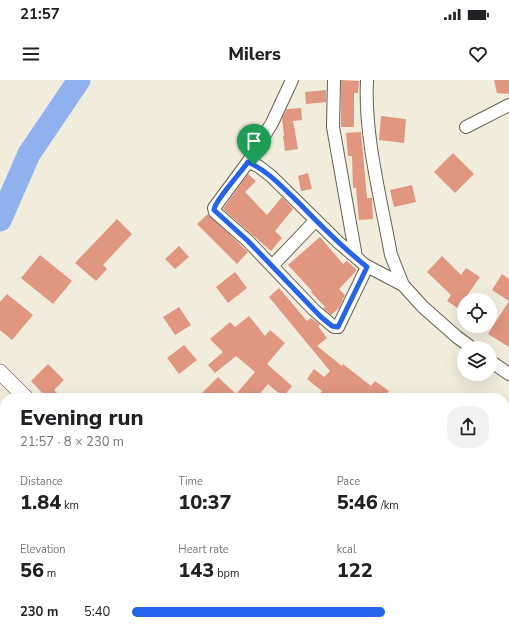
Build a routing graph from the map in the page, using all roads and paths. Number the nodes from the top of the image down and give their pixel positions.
1 (292, 80) edge
2 (334, 80) edge
3 (368, 80) edge
4 (509, 105) edge
5 (466, 127) dead end
6 (248, 162) junction
7 (316, 220) junction
8 (356, 257) junction
9 (272, 266) junction
10 (367, 267) junction
11 (403, 285) junction
12 (462, 341) edge
13 (497, 366) edge
14 (0, 372) edge
15 (509, 374) edge
16 (21, 393) edge

1 - 6 street
2 - 8 street
3 - 11 street
4 - 5 street
6 - 7 street
6 - 9 street
7 - 8 street
7 - 9 street
8 - 10 street
9 - 10 street
10 - 11 street
11 - 12 street
13 - 15 street
14 - 16 street

